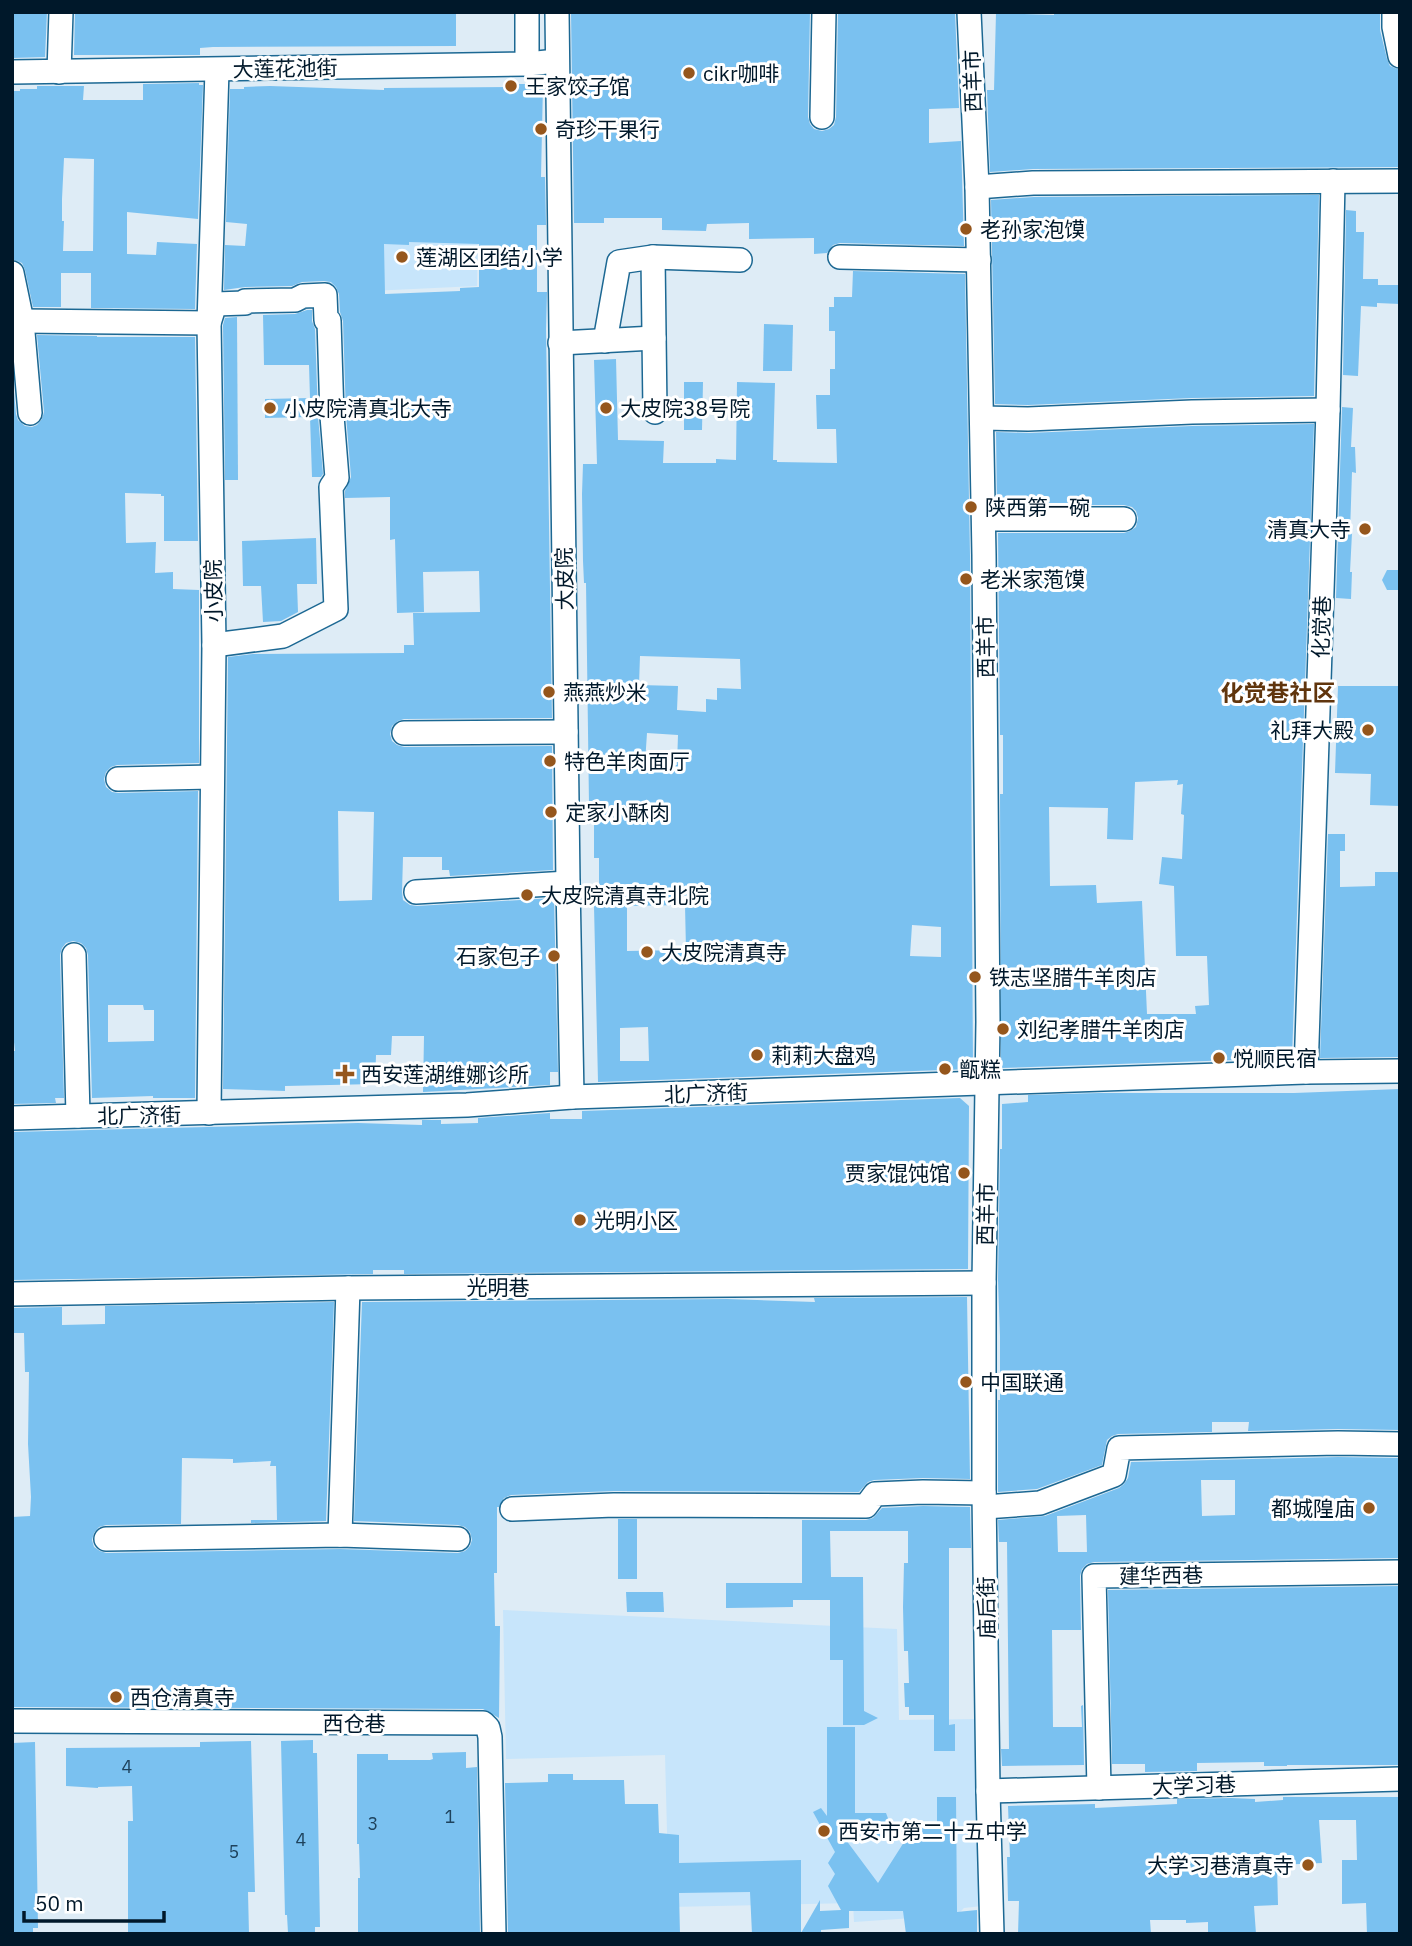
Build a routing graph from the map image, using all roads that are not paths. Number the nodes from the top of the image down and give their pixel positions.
1 (61, 12) edge
2 (527, 12) edge
3 (557, 12) edge
4 (824, 12) edge
5 (969, 12) edge
6 (1394, 12) edge
7 (1400, 56) edge
8 (557, 61) junction
9 (527, 64) junction
10 (217, 70) junction
11 (12, 72) edge
12 (59, 72) junction
13 (822, 117) dead end
14 (1333, 181) junction
15 (1400, 181) edge
16 (977, 187) junction
17 (653, 257) junction
18 (840, 257) dead end
19 (740, 260) dead end
20 (979, 260) junction
21 (12, 274) edge
22 (22, 321) junction
23 (209, 323) junction
24 (654, 338) junction
25 (604, 341) junction
26 (560, 343) junction
27 (1328, 410) junction
28 (655, 412) dead end
29 (30, 413) dead end
30 (982, 418) junction
31 (984, 519) junction
32 (1124, 519) dead end
33 (214, 645) junction
34 (566, 732) junction
35 (404, 733) dead end
36 (212, 777) junction
37 (118, 779) dead end
38 (568, 883) junction
39 (416, 892) dead end
40 (74, 955) dead end
41 (1306, 1072) junction
42 (1400, 1072) edge
43 (987, 1084) junction
44 (572, 1097) junction
45 (209, 1113) junction
46 (78, 1116) junction
47 (12, 1118) edge
48 (984, 1283) junction
49 (348, 1288) junction
50 (12, 1294) edge
51 (1400, 1444) edge
52 (984, 1500) junction
53 (512, 1509) dead end
54 (340, 1535) junction
55 (106, 1539) dead end
56 (458, 1539) dead end
57 (1400, 1572) edge
58 (12, 1721) edge
59 (1400, 1779) edge
60 (1099, 1788) junction
61 (988, 1791) junction
62 (494, 1934) edge
63 (992, 1934) edge

1 - 12 street
2 - 9 street
3 - 8 street, 大皮院
4 - 13 street
5 - 16 street, 西羊市
6 - 7 street
8 - 9 street, 大莲花池街
8 - 26 street, 大皮院
9 - 10 street, 大莲花池街
10 - 12 street, 大莲花池街
10 - 23 street, 小皮院
11 - 12 street, 大莲花池街
14 - 15 street
14 - 16 street
14 - 27 street, 化觉巷
16 - 20 street, 西羊市
17 - 19 street
17 - 24 street
17 - 25 street
18 - 20 street
20 - 30 street, 西羊市
21 - 22 street
22 - 23 street
22 - 29 street
23 - 33 street, 小皮院
23 - 33 street
24 - 25 street
24 - 28 street
25 - 26 street
26 - 34 street, 大皮院
27 - 30 street
27 - 41 street, 化觉巷
30 - 31 street, 西羊市
31 - 32 street
31 - 43 street, 西羊市
33 - 36 street, 小皮院
34 - 35 street
34 - 38 street, 大皮院
36 - 37 street
36 - 45 street, 小皮院
38 - 39 street
38 - 44 street, 大皮院
40 - 46 street
41 - 42 street, 北广济街
41 - 43 street, 北广济街
43 - 44 street, 北广济街
43 - 48 street, 西羊市
44 - 45 street, 北广济街
45 - 46 street, 北广济街
46 - 47 street, 北广济街
48 - 49 street, 光明巷
48 - 52 street, 庙后街
49 - 50 street, 光明巷
49 - 54 street
51 - 52 street
52 - 53 street
52 - 61 street, 庙后街
54 - 55 street
54 - 56 street
57 - 60 street, 建华西巷
58 - 62 street, 西仓巷
59 - 60 street, 大学习巷
60 - 61 street, 大学习巷
61 - 63 street, 庙后街

